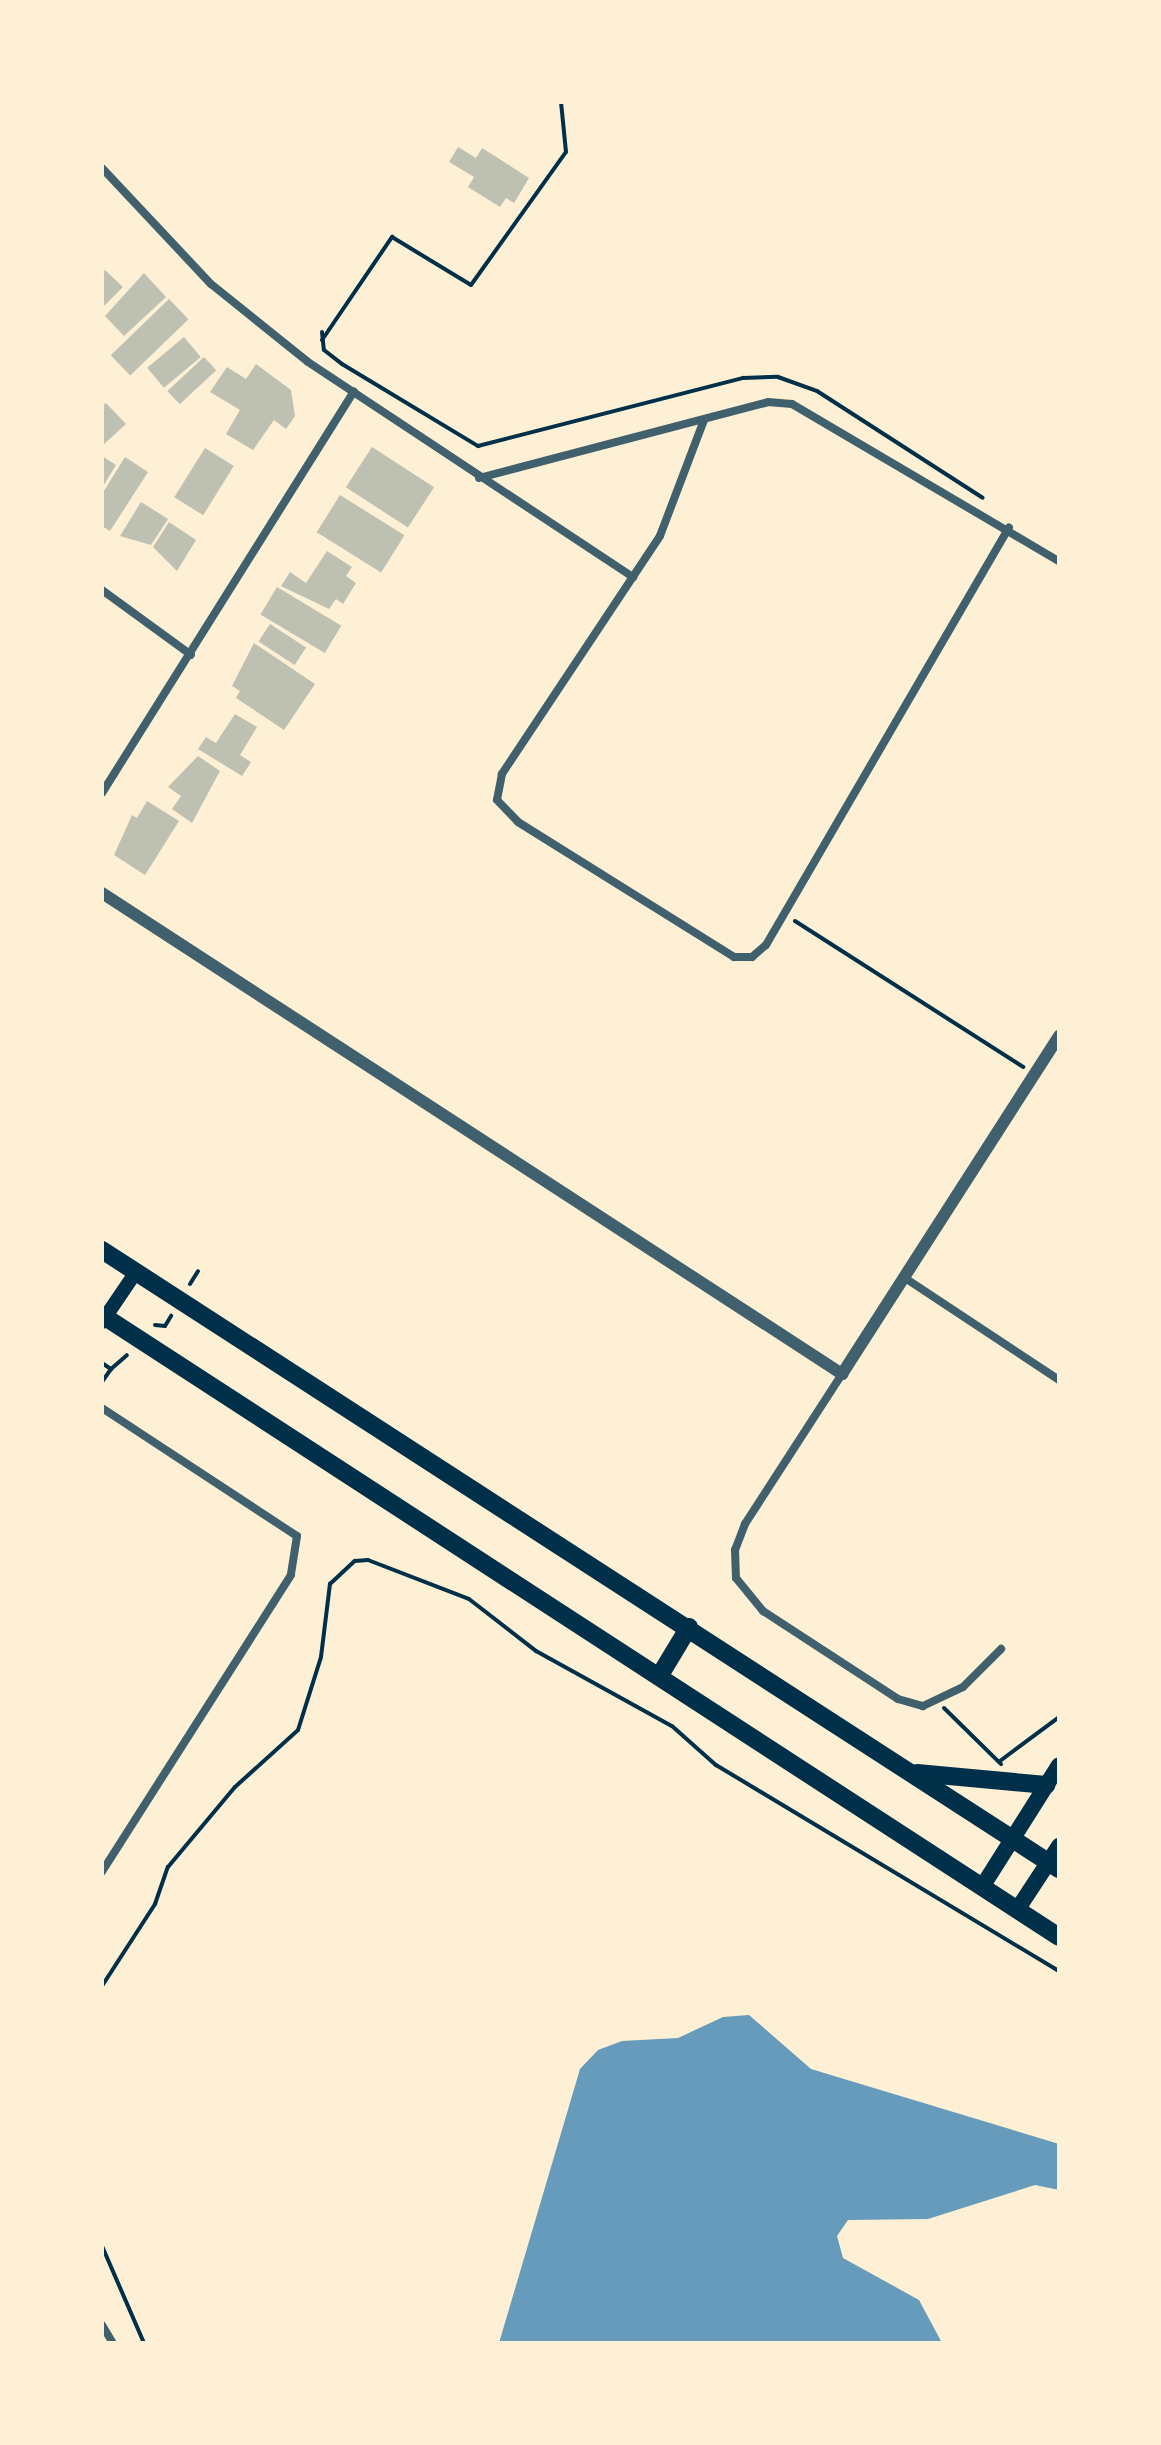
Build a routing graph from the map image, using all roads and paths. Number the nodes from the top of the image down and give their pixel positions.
1 (561, 102) edge
2 (102, 168) edge
3 (308, 362) junction
4 (354, 392) junction
5 (704, 420) junction
6 (479, 478) junction
7 (1009, 528) junction
8 (1059, 561) edge
9 (633, 577) junction
10 (102, 590) edge
11 (191, 655) junction
12 (102, 793) edge
13 (102, 893) edge
14 (786, 915) junction
15 (1059, 1036) edge
16 (1054, 1054) edge
17 (1035, 1075) junction
18 (105, 1258) edge
19 (198, 1271) dead end
20 (136, 1272) junction
21 (908, 1280) junction
22 (181, 1300) junction
23 (103, 1318) edge
24 (137, 1339) junction
25 (102, 1363) edge
26 (111, 1369) junction
27 (842, 1374) junction
28 (1059, 1380) edge
29 (102, 1382) edge
30 (102, 1408) edge
31 (689, 1627) junction
32 (1001, 1649) dead end
33 (660, 1675) junction
34 (942, 1701) junction
35 (1059, 1717) edge
36 (1000, 1761) junction
37 (1059, 1765) edge
38 (910, 1772) junction
39 (1003, 1777) dead end
40 (1046, 1785) junction
41 (1012, 1839) junction
42 (1059, 1846) edge
43 (1054, 1866) edge
44 (102, 1872) edge
45 (982, 1887) junction
46 (1017, 1910) junction
47 (1022, 1932) dead end
48 (1059, 1937) edge
49 (1014, 1945) junction
50 (1059, 1971) edge
51 (102, 1986) edge
52 (102, 2246) edge
53 (102, 2325) edge
54 (113, 2343) edge
55 (144, 2343) edge

1 - 3 path
2 - 3 street
3 - 4 street
4 - 6 street
4 - 11 street
5 - 6 street
5 - 7 street
5 - 9 street
6 - 9 street
7 - 8 street
7 - 14 street
9 - 14 street
10 - 11 street
11 - 12 street
13 - 27 street
14 - 17 path
15 - 16 street
16 - 17 street
17 - 21 street
18 - 20 highway
19 - 22 path
20 - 22 highway
20 - 23 main road
21 - 27 street
21 - 28 street
22 - 24 path
22 - 31 highway
23 - 24 highway
24 - 26 path
24 - 33 highway
25 - 26 path
26 - 29 path
27 - 34 street
30 - 44 street
31 - 33 highway
31 - 38 highway
32 - 34 street
33 - 45 highway
34 - 36 path
35 - 36 path
36 - 39 path
37 - 40 main road
38 - 40 highway
38 - 41 highway
40 - 41 main road
41 - 43 highway
41 - 45 main road
42 - 43 main road
43 - 46 main road
45 - 46 highway
46 - 48 highway
47 - 49 path
49 - 50 path
49 - 51 path
52 - 55 path
53 - 54 street

